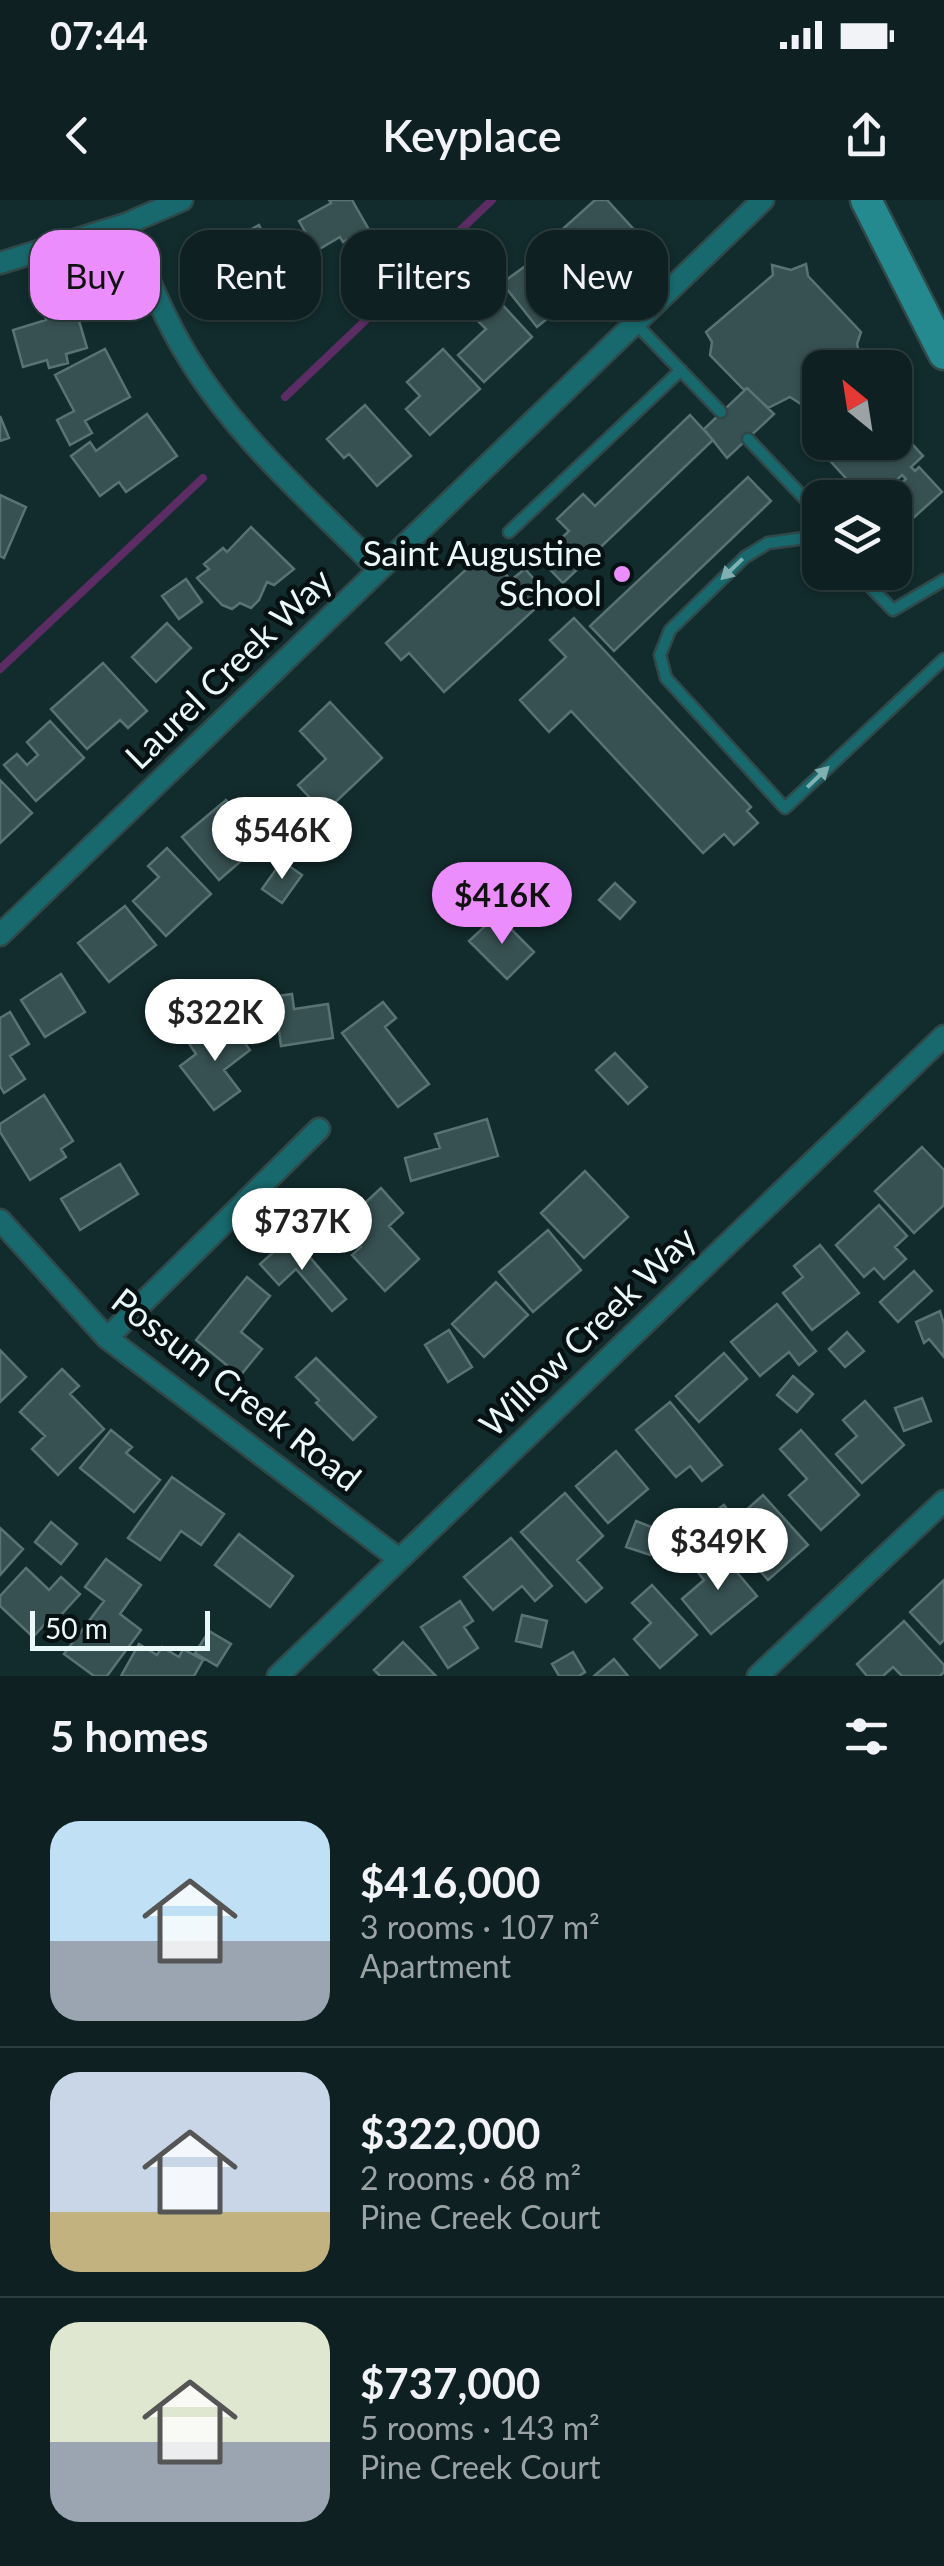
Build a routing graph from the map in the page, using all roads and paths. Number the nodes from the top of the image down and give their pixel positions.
1 (182, 200) edge
2 (763, 200) edge
3 (866, 200) edge
4 (126, 224) junction
5 (0, 263) edge
6 (635, 323) junction
7 (944, 354) edge
8 (681, 370) junction
9 (721, 412) dead end
10 (748, 440) dead end
11 (802, 496) edge
12 (509, 532) dead end
13 (802, 537) edge
14 (378, 570) junction
15 (944, 580) edge
16 (874, 590) edge
17 (944, 659) edge
18 (0, 935) edge
19 (944, 1036) edge
20 (319, 1129) dead end
21 (0, 1220) edge
22 (107, 1338) junction
23 (944, 1501) edge
24 (399, 1559) junction
25 (278, 1676) edge
26 (758, 1676) edge

1 - 4 street
2 - 6 street, Laurel Creek Way
3 - 7 street
4 - 5 street
4 - 14 street
6 - 8 lane
6 - 14 street, Laurel Creek Way
8 - 9 lane
8 - 12 lane
10 - 11 lane
13 -> 17 lane
14 - 18 street, Laurel Creek Way
15 - 16 lane
19 - 24 street, Willow Creek Way
20 - 22 street
21 - 22 street, Possum Creek Road
22 - 24 street, Possum Creek Road
23 - 26 street
24 - 25 street, Willow Creek Way

